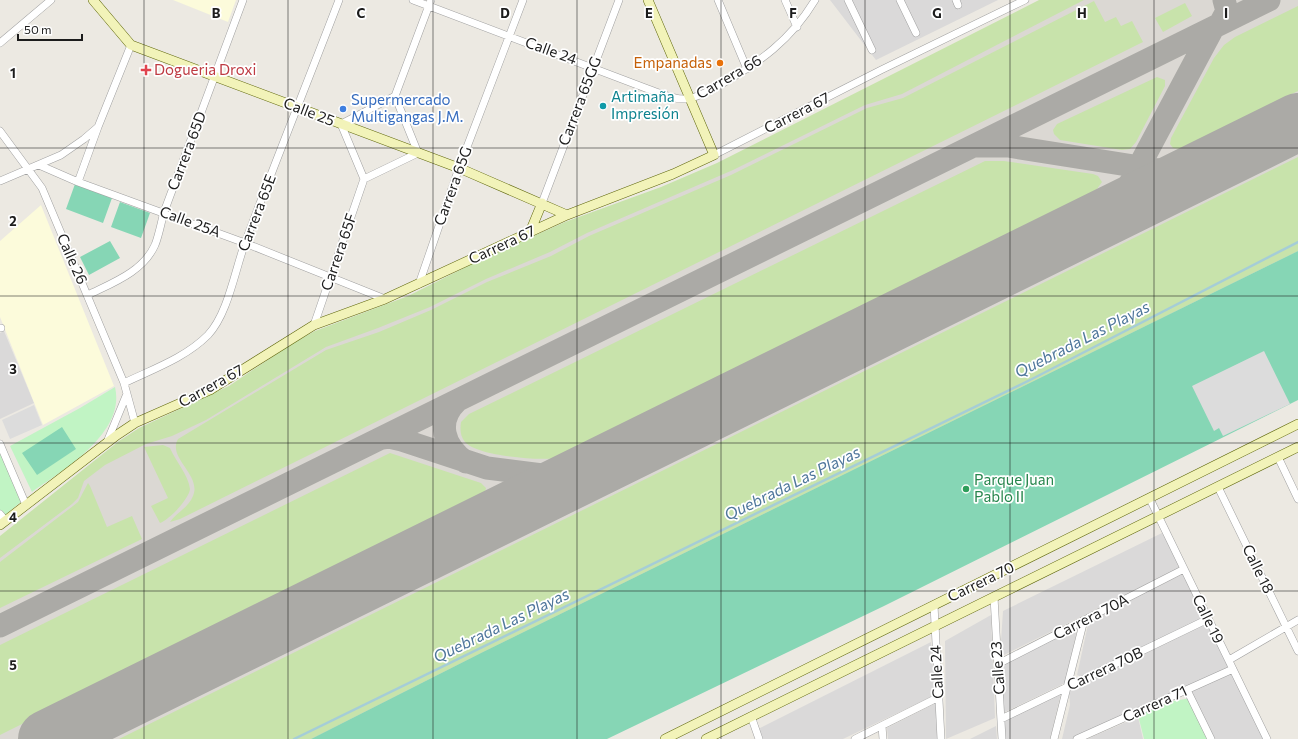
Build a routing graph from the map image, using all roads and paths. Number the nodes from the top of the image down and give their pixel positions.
1 (51, 0) edge
2 (93, 0) edge
3 (244, 0) edge
4 (339, 0) edge
5 (413, 0) edge
6 (523, 0) edge
7 (619, 0) edge
8 (648, 0) edge
9 (718, 0) edge
10 (785, 0) edge
11 (815, 0) edge
12 (848, 0) edge
13 (900, 0) edge
14 (1020, 1) edge
15 (430, 3) edge
16 (797, 27) junction
17 (916, 33) dead end
18 (510, 36) junction
19 (0, 42) edge
20 (131, 45) junction
21 (872, 50) dead end
22 (593, 67) junction
23 (747, 69) junction
24 (215, 78) junction
25 (395, 96) junction
26 (689, 99) junction
27 (298, 108) junction
28 (341, 124) junction
29 (98, 127) junction
30 (0, 131) edge
31 (418, 153) junction
32 (714, 155) junction
33 (39, 165) junction
34 (459, 168) junction
35 (29, 169) junction
36 (364, 179) junction
37 (0, 181) edge
38 (78, 182) junction
39 (542, 203) junction
40 (164, 212) junction
41 (567, 215) junction
42 (530, 232) junction
43 (245, 243) junction
44 (330, 276) junction
45 (419, 284) junction
46 (88, 295) junction
47 (385, 299) junction
48 (314, 325) junction
49 (124, 382) junction
50 (126, 396) junction
51 (135, 423) junction
52 (1298, 424) edge
53 (107, 442) junction
54 (0, 444) edge
55 (1298, 447) edge
56 (1278, 457) junction
57 (1218, 487) junction
58 (1150, 498) junction
59 (1298, 500) edge
60 (26, 505) junction
61 (1158, 516) junction
62 (2, 520) edge
63 (1184, 569) junction
64 (994, 597) junction
65 (934, 605) junction
66 (1208, 619) junction
67 (1084, 620) junction
68 (1298, 620) edge
69 (935, 626) junction
70 (1286, 626) junction
71 (1298, 651) edge
72 (1229, 660) junction
73 (998, 664) junction
74 (1233, 668) junction
75 (1067, 687) junction
76 (1187, 690) junction
77 (939, 697) junction
78 (751, 716) junction
79 (1001, 719) junction
80 (882, 726) junction
81 (678, 731) junction
82 (658, 739) edge
83 (665, 739) edge
84 (706, 739) edge
85 (759, 739) edge
86 (855, 739) edge
87 (883, 739) edge
88 (941, 739) edge
89 (1002, 739) edge
90 (1054, 739) edge
91 (1077, 739) edge
92 (1211, 739) edge
93 (1267, 739) edge

1 - 19 street
2 - 20 street, Calle 25
3 - 24 street, Carrera 65D
4 - 27 street, Carrera 65E
5 - 15 street, Calle 24
6 - 18 street, Carrera 65G
7 - 22 street, Carrera 65GG
8 - 26 street
9 - 23 street
10 - 16 street
11 - 16 street, Carrera 66
12 - 21 street
13 - 17 street
14 - 32 street, Carrera 67
15 - 18 street, Calle 24
15 - 25 street
16 - 23 street, Carrera 66
18 - 22 street, Calle 24
18 - 34 street, Carrera 65G
20 - 24 street, Calle 25
20 - 29 street
22 - 26 street, Calle 24
22 - 39 street, Carrera 65GG
23 - 26 street, Carrera 66
24 - 27 street, Calle 25
24 - 40 street, Carrera 65D
25 - 28 street
25 - 31 street
26 - 32 street
27 - 28 street, Calle 25
27 - 43 street, Carrera 65E
28 - 31 street, Calle 25
28 - 36 street
29 - 33 street
29 - 38 street
30 - 35 street, Calle 26
31 - 34 street, Calle 25
31 - 36 street
32 - 41 street, Carrera 67
33 - 35 street
33 - 38 street, Calle 25A
34 - 39 street, Calle 25
34 - 45 street, Carrera 65G
35 - 37 street
35 - 46 street, Calle 26
36 - 44 street, Carrera 65F
38 - 40 street, Calle 25A
39 - 41 street, Calle 25
39 - 42 street
40 - 43 street, Calle 25A
40 - 46 street, Carrera 65D
41 - 42 street, Carrera 67
42 - 45 street, Carrera 67
43 - 44 street, Calle 25A
43 - 49 street, Carrera 65E
44 - 47 street, Calle 25A
44 - 48 street, Carrera 65F
45 - 47 street, Carrera 67
46 - 49 street, Calle 26
47 - 48 street, Carrera 67
48 - 51 street, Carrera 67
49 - 50 street, Calle 26
50 - 51 street, Calle 26
50 - 53 street
51 - 53 street, Carrera 67
52 - 58 street, Carrera 70
53 - 60 street, Carrera 67
54 - 60 street
55 - 56 street, Carrera 70
56 - 57 street, Carrera 70
56 - 59 street
57 - 61 street, Carrera 70
57 - 70 street, Calle 18
58 - 61 street, Calle 19
58 - 65 street, Carrera 70
60 - 62 street, Carrera 67
61 - 63 street, Calle 19
61 - 64 street, Carrera 70
63 - 66 street, Calle 19
63 - 67 street, Carrera 70A
64 - 69 street, Carrera 70
64 - 73 street, Calle 23
65 - 69 street, Calle 24
65 - 81 street, Carrera 70
66 - 72 street, Calle 19
66 - 75 street, Carrera 70B
67 - 73 street, Carrera 70A
67 - 75 street
68 - 70 street
69 - 77 street, Calle 24
69 - 78 street, Carrera 70
70 - 71 street, Calle 18
70 - 72 street
72 - 74 street, Calle 19
73 - 79 street, Calle 23
74 - 76 street, Carrera 71
74 - 93 street, Calle 19
75 - 79 street, Carrera 70B
75 - 90 street
76 - 91 street, Carrera 71
76 - 92 street
77 - 80 street
77 - 88 street, Calle 24
78 - 84 street, Carrera 70
78 - 85 street
79 - 89 street, Calle 23
80 - 86 street
80 - 87 street
81 - 82 street
81 - 83 street, Carrera 70

